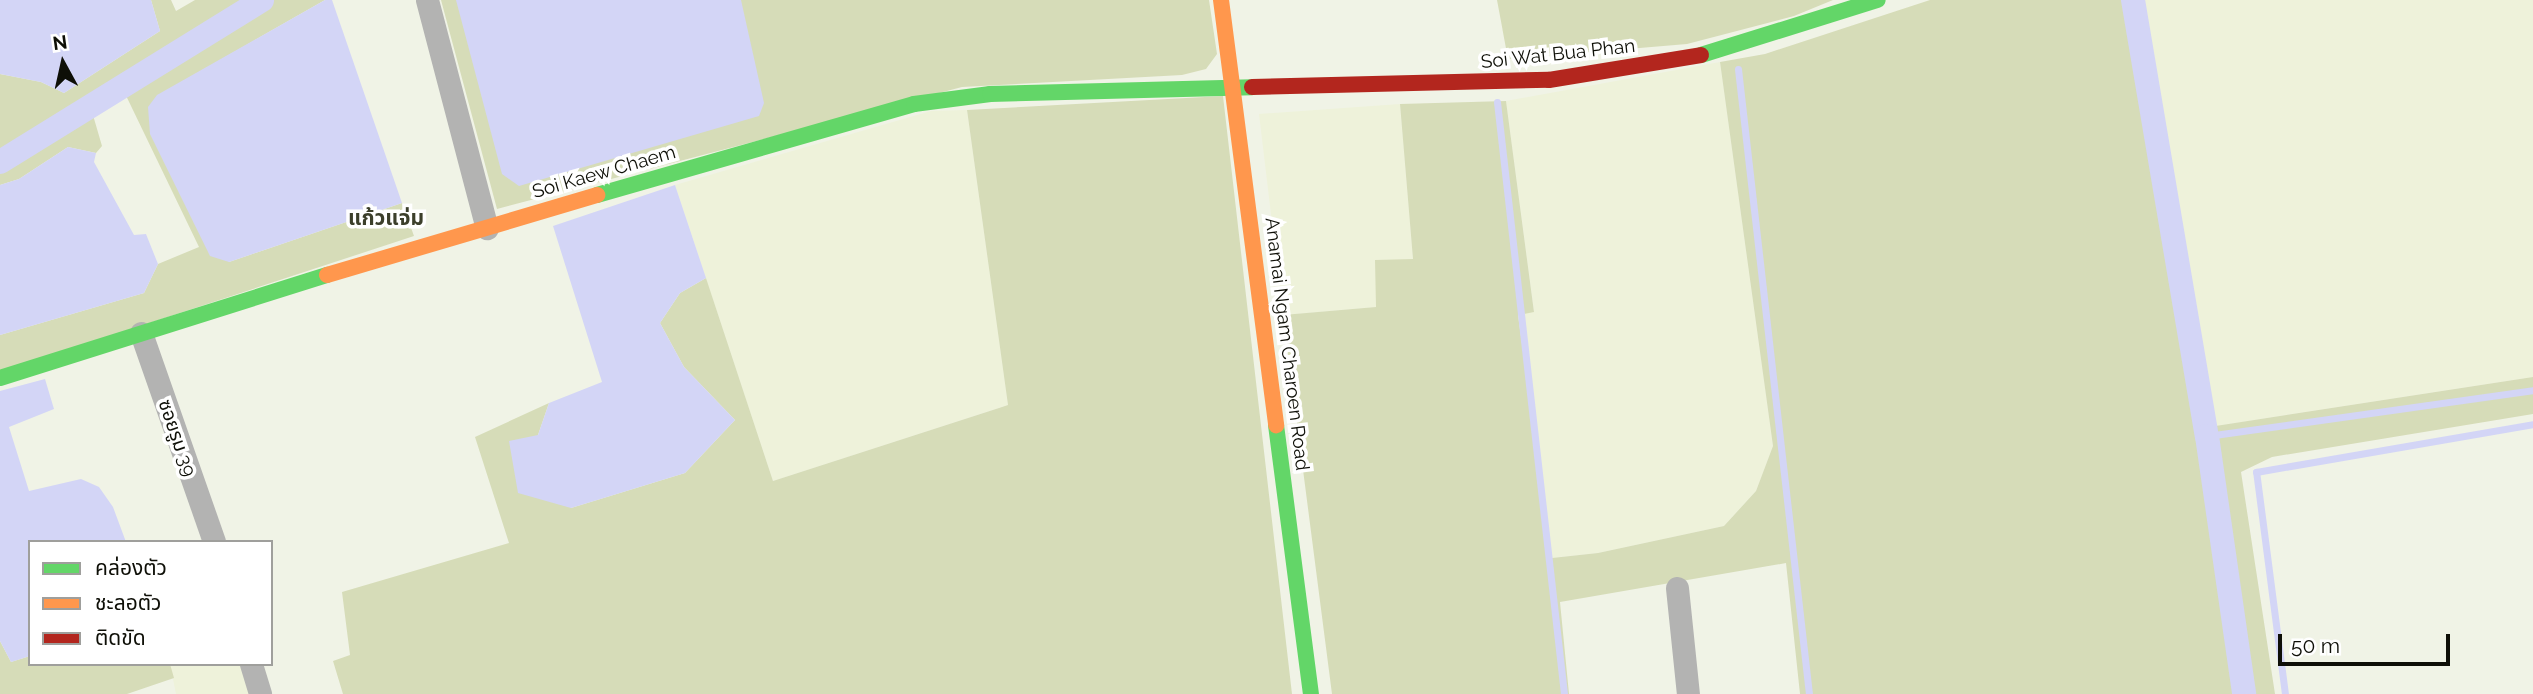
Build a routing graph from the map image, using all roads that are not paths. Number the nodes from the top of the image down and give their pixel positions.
1 (427, 0) edge
2 (1221, 0) edge
3 (1878, 0) edge
4 (1234, 86) junction
5 (487, 228) junction
6 (141, 333) junction
7 (0, 378) edge
8 (213, 540) edge
9 (1677, 589) dead end
10 (252, 666) edge
11 (260, 694) edge
12 (1311, 694) edge
13 (1688, 694) edge

1 - 5 street
2 - 4 street, Anamai Ngam Charoen Road
3 - 4 street, Soi Wat Bua Phan
4 - 5 street, Soi Kaew Chaem
4 - 12 street, Anamai Ngam Charoen Road
5 - 6 street, Soi Kaew Chaem
6 - 7 street, Soi Kaew Chaem
6 - 8 street, ซอยรูม 39
9 - 13 street
10 - 11 street

